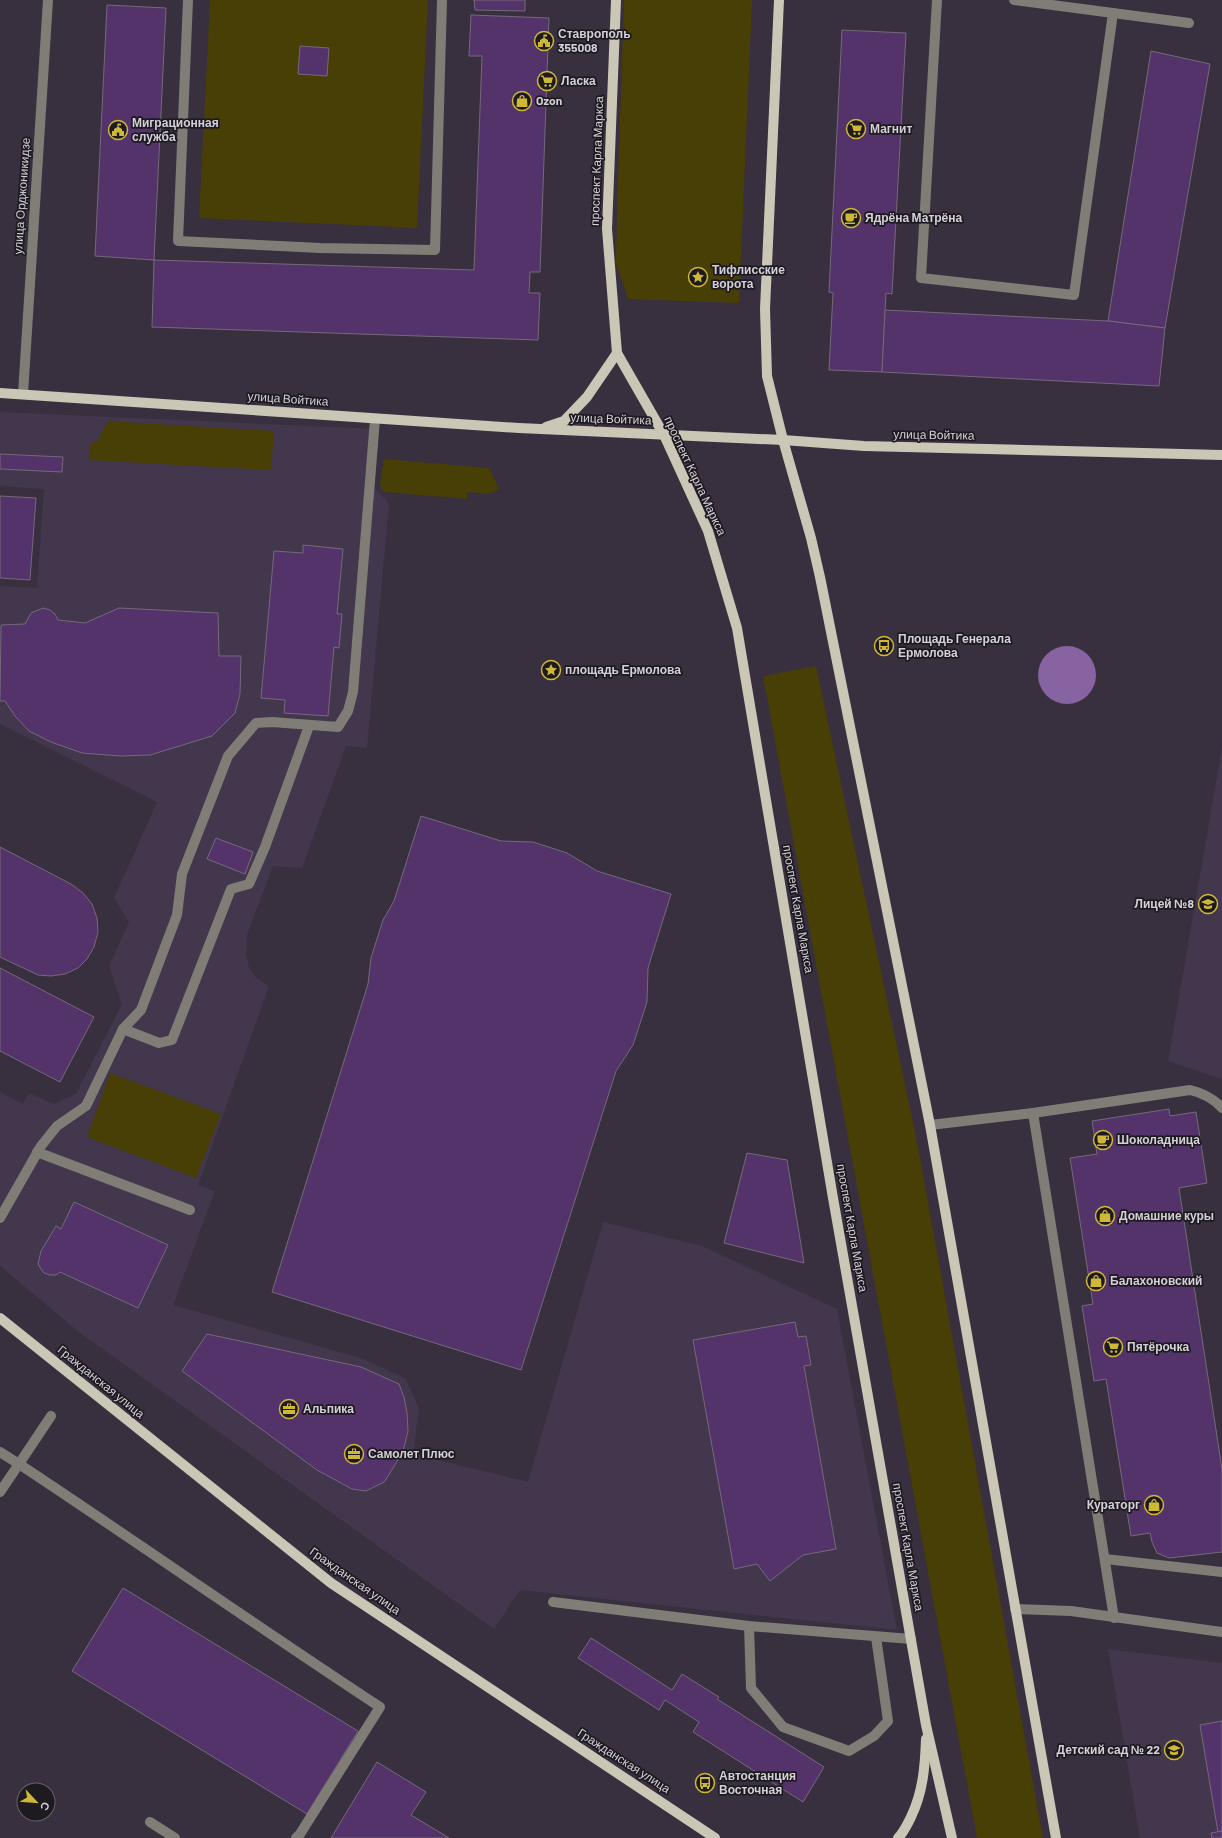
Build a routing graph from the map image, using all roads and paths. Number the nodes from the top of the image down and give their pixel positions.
1 (48, 0) edge
2 (188, 0) edge
3 (442, 0) edge
4 (616, 0) edge
5 (779, 0) edge
6 (937, 0) edge
7 (1014, 0) edge
8 (1113, 13) junction
9 (1189, 23) dead end
10 (617, 354) junction
11 (0, 393) edge
12 (23, 394) junction
13 (376, 419) junction
14 (540, 429) junction
15 (664, 435) junction
16 (783, 440) junction
17 (1222, 454) edge
18 (309, 726) junction
19 (123, 1029) junction
20 (1222, 1108) edge
21 (1033, 1113) junction
22 (930, 1125) junction
23 (37, 1152) junction
24 (190, 1210) dead end
25 (0, 1218) edge
26 (0, 1318) edge
27 (51, 1416) dead end
28 (0, 1452) edge
29 (19, 1464) junction
30 (0, 1492) edge
31 (1105, 1559) junction
32 (1222, 1572) edge
33 (553, 1602) dead end
34 (1015, 1609) junction
35 (1114, 1618) junction
36 (749, 1626) junction
37 (1222, 1632) edge
38 (876, 1637) junction
39 (911, 1640) junction
40 (926, 1725) junction
41 (150, 1822) dead end
42 (175, 1838) edge
43 (296, 1838) edge
44 (715, 1838) edge
45 (898, 1838) edge
46 (952, 1838) edge
47 (1056, 1838) edge

1 - 12 street, улица Орджоникидзе
2 - 3 street
4 - 10 main road, проспект Карла Маркса
5 - 16 main road
6 - 8 street
7 - 8 street
8 - 9 street
10 - 14 main road, улица Войтика
10 - 15 main road, проспект Карла Маркса
11 - 12 main road, улица Войтика
12 - 13 main road, улица Войтика
13 - 14 main road, улица Войтика
13 - 18 street
14 - 15 main road, улица Войтика
15 - 16 main road, улица Войтика
15 - 39 main road, проспект Карла Маркса
16 - 17 main road, улица Войтика
16 - 22 main road
18 - 19 street
18 - 19 street
19 - 23 street
20 - 21 street
21 - 22 street
21 - 31 street
22 - 34 main road
23 - 24 street
23 - 25 street
26 - 44 main road, Гражданская улица
27 - 29 street
28 - 29 street
29 - 30 street
29 - 43 street
31 - 32 street
31 - 35 street
33 - 36 street
34 - 35 street
34 - 47 main road
35 - 37 street
36 - 38 street
36 - 38 street
38 - 39 street
39 - 40 main road, проспект Карла Маркса
40 - 45 main road
40 - 46 main road, проспект Карла Маркса
41 - 42 street

